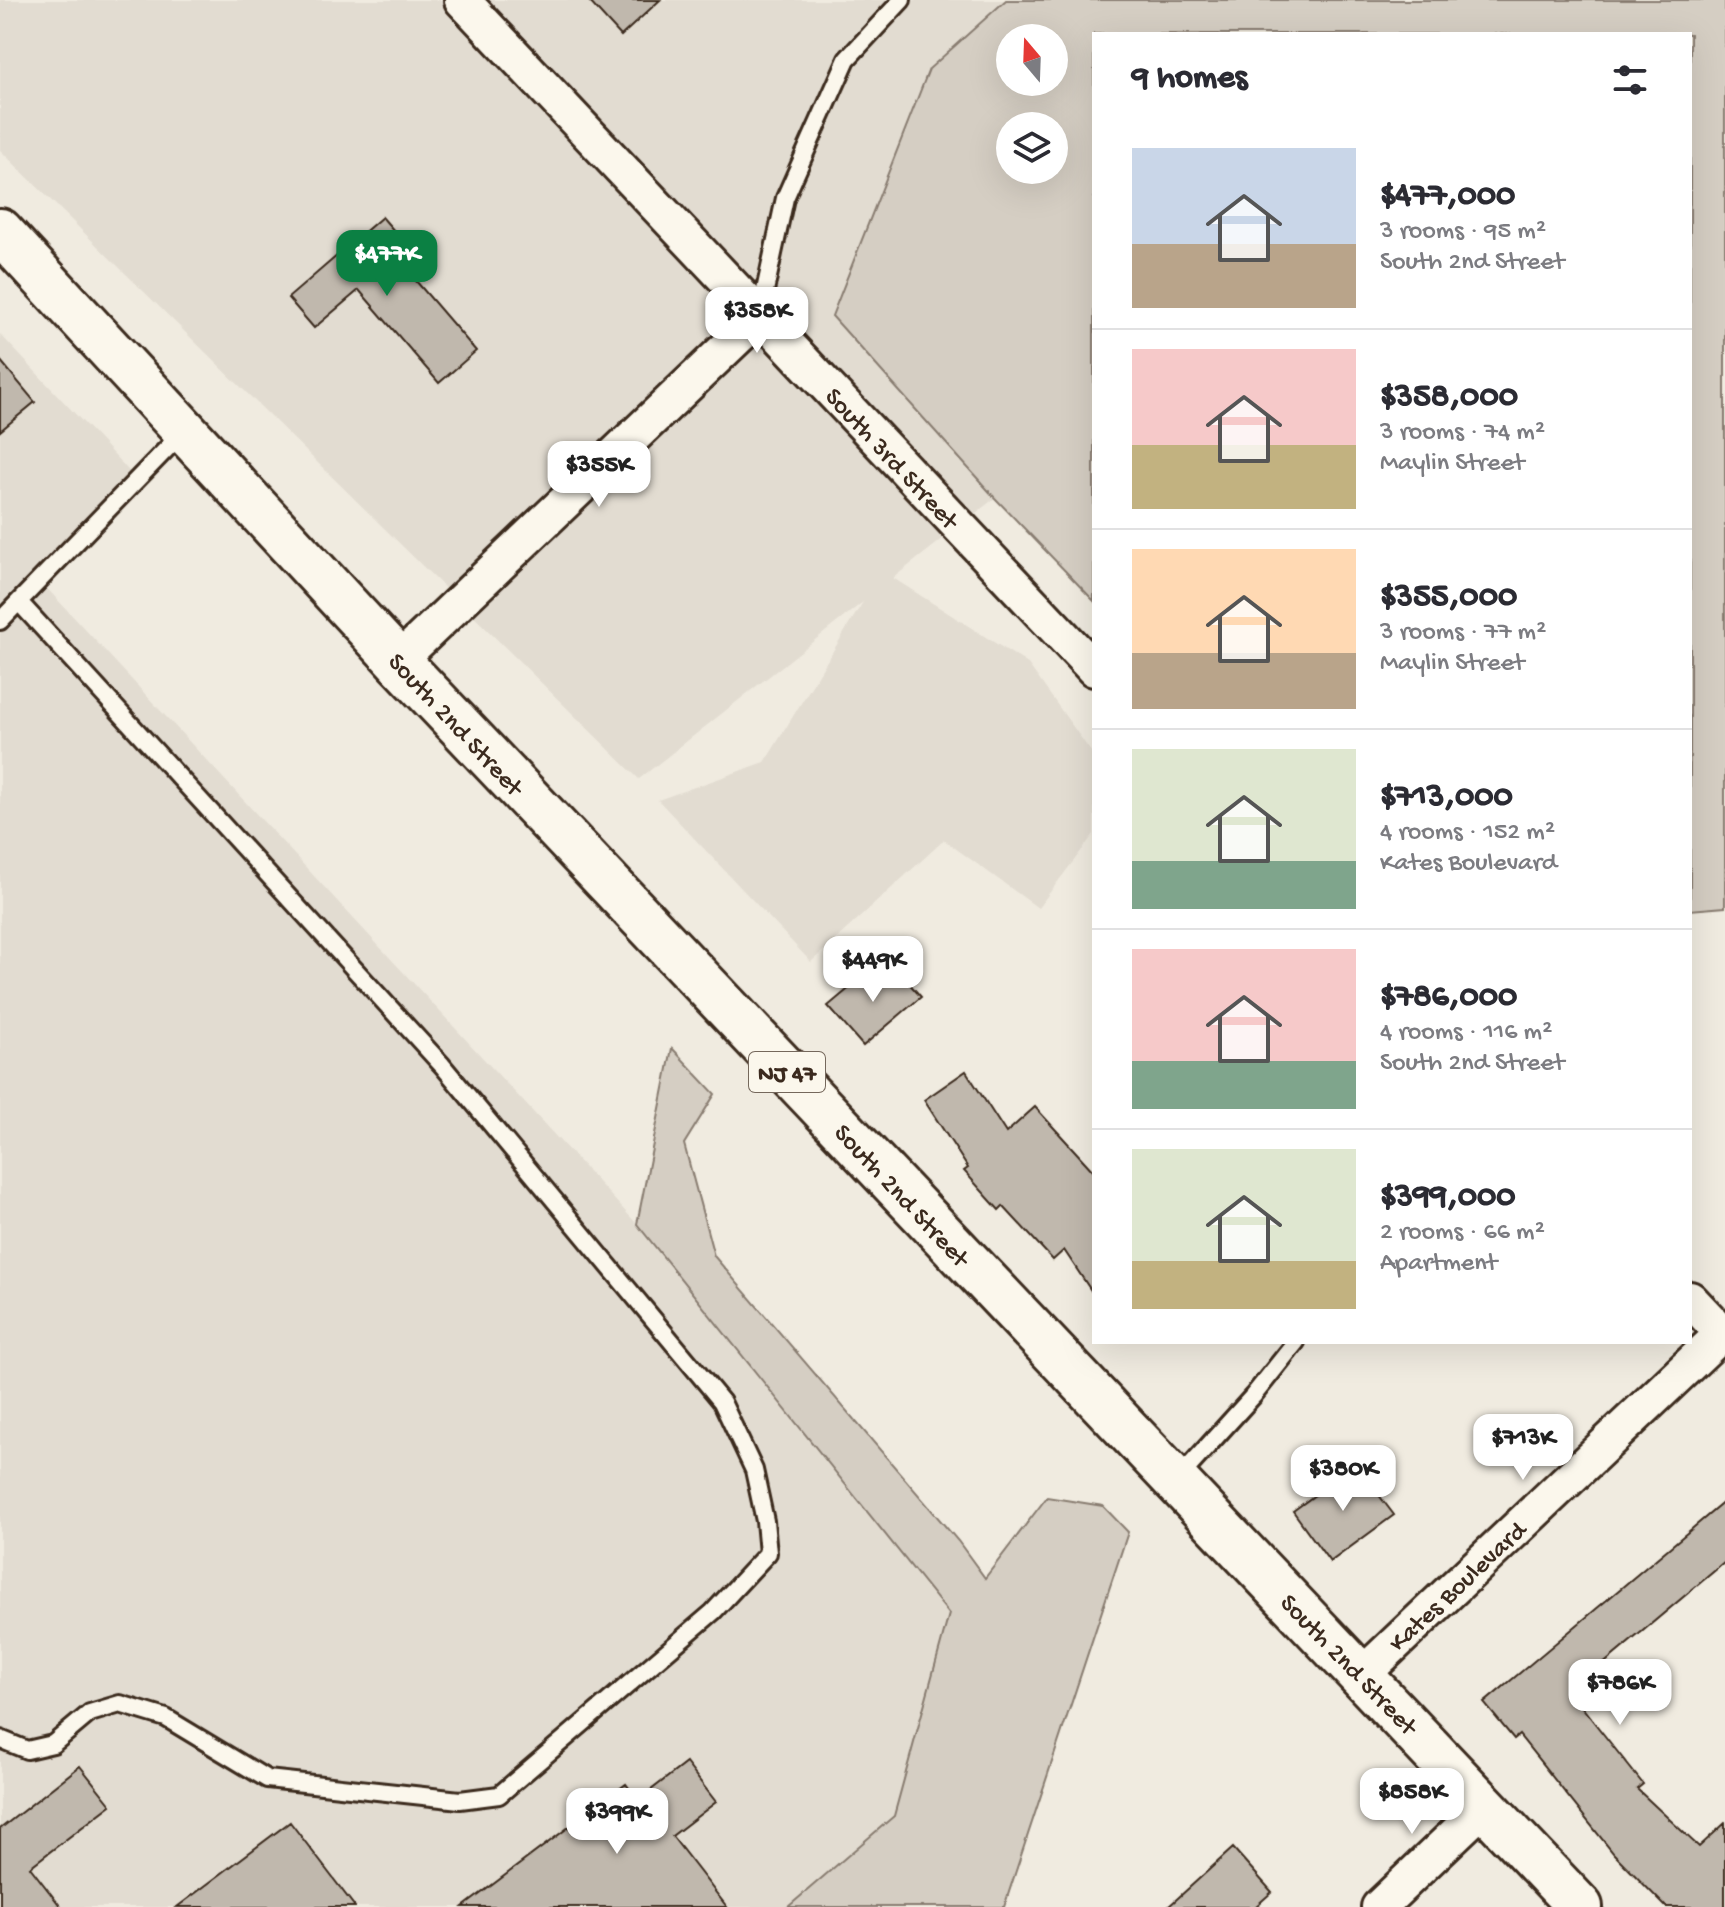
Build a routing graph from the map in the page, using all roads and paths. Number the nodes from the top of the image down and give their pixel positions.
1 (462, 0) edge
2 (902, 0) edge
3 (0, 231) edge
4 (760, 316) junction
5 (186, 429) junction
6 (19, 602) junction
7 (0, 621) edge
8 (398, 661) junction
9 (1092, 667) edge
10 (1692, 1301) edge
11 (1724, 1333) edge
12 (1294, 1344) edge
13 (1176, 1481) junction
14 (1362, 1675) junction
15 (0, 1739) edge
16 (1485, 1806) junction
17 (1379, 1907) edge
18 (1580, 1907) edge

1 - 4 street, South 3rd Street
2 - 4 lane
3 - 5 main road, South 2nd Street / NJ 47
4 - 8 street
4 - 9 street, South 3rd Street
5 - 6 lane
5 - 8 main road, South 2nd Street / NJ 47
6 - 7 lane
6 - 15 lane
8 - 13 main road, South 2nd Street / NJ 47
10 - 11 street
11 - 14 street, Kates Boulevard
12 - 13 lane
13 - 14 main road, South 2nd Street / NJ 47
14 - 16 main road, South 2nd Street / NJ 47
16 - 17 street
16 - 18 main road, South 2nd Street / NJ 47

